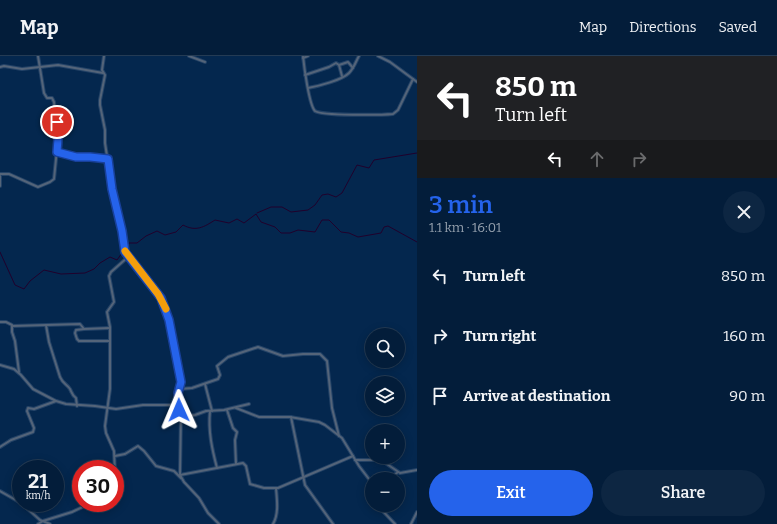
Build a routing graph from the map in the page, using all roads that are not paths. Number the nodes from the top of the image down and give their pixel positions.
1 (38, 56) edge
2 (104, 56) edge
3 (189, 56) edge
4 (308, 56) edge
5 (359, 56) edge
6 (378, 56) edge
7 (303, 57) edge
8 (205, 62) dead end
9 (339, 65) junction
10 (40, 66) junction
11 (0, 67) edge
12 (353, 68) junction
13 (104, 73) junction
14 (306, 75) junction
15 (342, 77) junction
16 (413, 79) junction
17 (417, 82) edge
18 (308, 88) junction
19 (57, 152) junction
20 (108, 159) junction
21 (0, 175) edge
22 (0, 186) edge
23 (129, 257) junction
24 (0, 322) edge
25 (46, 325) junction
26 (12, 326) junction
27 (110, 328) junction
28 (84, 329) junction
29 (110, 341) junction
30 (0, 365) edge
31 (19, 373) junction
32 (205, 384) junction
33 (180, 389) junction
34 (56, 401) junction
35 (249, 404) dead end
36 (77, 406) junction
37 (108, 408) junction
38 (236, 408) junction
39 (226, 410) junction
40 (211, 411) junction
41 (181, 412) junction
42 (291, 417) junction
43 (339, 436) junction
44 (0, 447) edge
45 (115, 456) junction
46 (353, 456) junction
47 (115, 460) edge
48 (355, 460) junction
49 (236, 464) junction
50 (217, 468) junction
51 (417, 470) edge
52 (398, 472) edge
53 (405, 473) edge
54 (365, 474) edge
55 (180, 475) junction
56 (304, 477) junction
57 (182, 479) junction
58 (276, 488) junction
59 (0, 491) edge
60 (72, 512) edge
61 (384, 512) edge
62 (417, 512) edge
63 (43, 521) junction
64 (38, 524) edge
65 (50, 524) edge
66 (219, 524) edge
67 (273, 524) edge
68 (333, 524) edge
69 (395, 524) edge
70 (411, 524) edge

1 - 10 street
2 - 13 street
3 - 8 street
4 - 7 street
5 - 12 street
6 - 16 street
7 - 14 street
9 - 12 street
9 - 14 street
9 - 15 street
10 - 11 street
10 - 13 street
10 - 19 street
12 - 15 street
13 - 20 street
14 - 18 street
15 - 18 street
16 - 17 street
16 - 18 street
19 - 20 street
19 - 21 street
20 - 23 street
21 - 22 street
23 - 27 street
23 - 33 street
24 - 26 street
25 - 26 street
25 - 28 street
25 - 36 street
26 - 31 street
27 - 28 street
27 - 29 street
28 - 29 street
29 - 37 street
30 - 31 street
31 - 34 street
32 - 33 street
32 - 40 street
32 - 43 street
33 - 41 street
34 - 36 street
34 - 44 street
35 - 38 street
36 - 37 street
37 - 41 street
37 - 45 street
38 - 39 street
38 - 42 street
39 - 40 street
39 - 49 street
40 - 41 street
40 - 50 street
41 - 55 street
42 - 43 street
42 - 56 street
43 - 46 street
45 - 47 street
45 - 57 street
46 - 48 street
46 - 56 street
48 - 52 street
48 - 54 street
49 - 50 street
49 - 58 street
50 - 55 street
51 - 53 street
55 - 57 street
56 - 58 street
56 - 68 street
57 - 66 street
58 - 67 street
59 - 63 street
60 - 63 street
61 - 69 street
62 - 70 street
63 - 64 street
63 - 65 street

